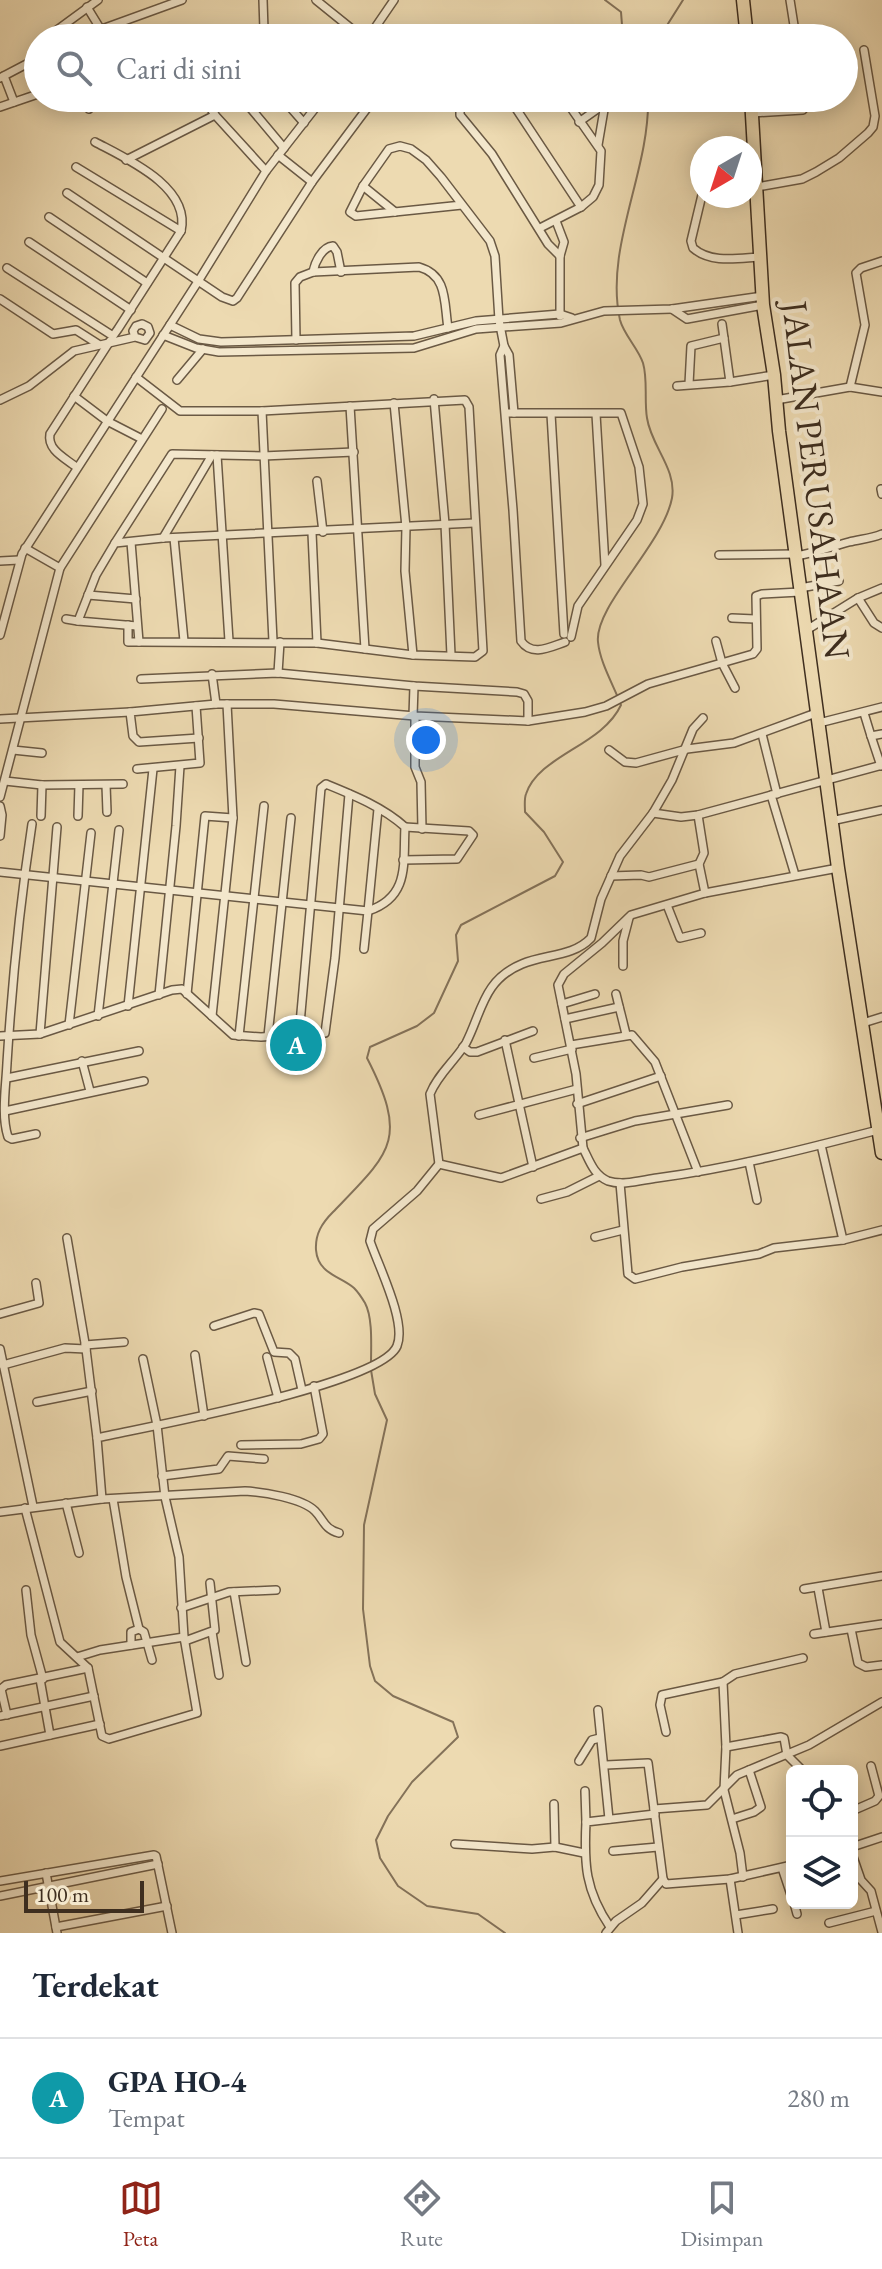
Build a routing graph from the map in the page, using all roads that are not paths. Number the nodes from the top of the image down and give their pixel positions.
1 (98, 0) edge
2 (182, 0) edge
3 (263, 0) edge
4 (316, 0) edge
5 (743, 0) edge
6 (790, 0) edge
7 (393, 1) edge
8 (87, 7) junction
9 (65, 24) edge
10 (99, 24) edge
11 (116, 24) edge
12 (263, 24) edge
13 (348, 24) edge
14 (376, 24) edge
15 (746, 24) edge
16 (794, 24) edge
17 (864, 50) dead end
18 (24, 65) edge
19 (2, 77) edge
20 (24, 99) edge
21 (14, 102) junction
22 (0, 107) edge
23 (213, 112) edge
24 (254, 112) edge
25 (294, 112) edge
26 (312, 112) edge
27 (364, 112) edge
28 (460, 112) edge
29 (518, 112) edge
30 (573, 112) edge
31 (593, 112) edge
32 (604, 112) edge
33 (769, 112) edge
34 (752, 113) joint
35 (215, 115) junction
36 (579, 122) junction
37 (304, 123) junction
38 (752, 136) edge
39 (95, 142) dead end
40 (598, 145) junction
41 (284, 148) junction
42 (278, 155) junction
43 (126, 160) junction
44 (76, 167) dead end
45 (266, 171) junction
46 (312, 182) junction
47 (363, 186) junction
48 (762, 186) edge
49 (67, 193) dead end
50 (462, 205) junction
51 (581, 207) junction
52 (699, 208) edge
53 (758, 208) edge
54 (396, 212) junction
55 (49, 217) dead end
56 (556, 221) junction
57 (540, 228) junction
58 (181, 231) junction
59 (29, 242) dead end
60 (164, 256) junction
61 (560, 256) junction
62 (761, 257) junction
63 (882, 261) edge
64 (7, 268) dead end
65 (313, 272) junction
66 (341, 272) junction
67 (199, 280) junction
68 (147, 283) junction
69 (0, 299) edge
70 (763, 300) junction
71 (726, 301) junction
72 (672, 309) junction
73 (131, 310) junction
74 (728, 311) junction
75 (560, 318) junction
76 (499, 320) junction
77 (722, 324) dead end
78 (448, 328) junction
79 (166, 330) junction
80 (150, 333) junction
81 (135, 337) junction
82 (724, 338) junction
83 (111, 339) junction
84 (369, 339) junction
85 (296, 340) junction
86 (236, 342) junction
87 (98, 345) junction
88 (203, 349) junction
89 (370, 350) junction
90 (235, 352) junction
91 (774, 375) junction
92 (136, 377) junction
93 (177, 380) dead end
94 (730, 382) junction
95 (689, 384) junction
96 (677, 386) dead end
97 (850, 387) junction
98 (882, 392) edge
99 (74, 396) junction
100 (434, 399) junction
101 (0, 400) edge
102 (776, 400) junction
103 (394, 403) junction
104 (350, 406) junction
105 (162, 409) dead end
106 (262, 411) junction
107 (510, 413) junction
108 (551, 414) junction
109 (596, 414) junction
110 (107, 421) junction
111 (142, 439) junction
112 (354, 452) junction
113 (214, 455) junction
114 (263, 456) junction
115 (76, 467) junction
116 (317, 481) dead end
117 (474, 523) junction
118 (445, 524) junction
119 (406, 527) junction
120 (359, 528) junction
121 (323, 532) junction
122 (312, 533) junction
123 (267, 534) junction
124 (882, 534) edge
125 (221, 536) junction
126 (163, 538) junction
127 (174, 538) junction
128 (131, 542) junction
129 (115, 543) junction
130 (25, 548) junction
131 (719, 555) dead end
132 (795, 555) junction
133 (0, 560) edge
134 (19, 560) junction
135 (605, 567) junction
136 (60, 568) junction
137 (839, 581) dead end
138 (882, 588) edge
139 (800, 590) junction
140 (88, 595) junction
141 (858, 598) junction
142 (136, 599) junction
143 (4, 607) edge
144 (732, 618) dead end
145 (66, 619) dead end
146 (755, 619) junction
147 (78, 621) junction
148 (128, 625) junction
149 (137, 626) junction
150 (882, 628) edge
151 (805, 631) junction
152 (0, 635) edge
153 (567, 637) junction
154 (184, 641) junction
155 (229, 641) junction
156 (716, 641) dead end
157 (139, 642) junction
158 (276, 642) junction
159 (317, 643) junction
160 (365, 649) junction
161 (413, 655) junction
162 (451, 655) junction
163 (722, 663) junction
164 (278, 673) junction
165 (212, 674) junction
166 (141, 679) dead end
167 (414, 686) junction
168 (735, 688) dead end
169 (216, 704) junction
170 (227, 704) junction
171 (196, 706) junction
172 (882, 707) edge
173 (130, 712) junction
174 (864, 713) junction
175 (414, 716) junction
176 (20, 718) junction
177 (703, 718) dead end
178 (818, 718) junction
179 (0, 719) edge
180 (528, 721) junction
181 (762, 734) junction
182 (882, 734) edge
183 (871, 736) junction
184 (199, 738) junction
185 (687, 749) junction
186 (13, 750) junction
187 (609, 750) dead end
188 (42, 753) dead end
189 (881, 765) edge
190 (180, 766) junction
191 (137, 769) dead end
192 (153, 769) junction
193 (827, 778) junction
194 (5, 781) junction
195 (123, 784) dead end
196 (42, 785) junction
197 (79, 785) junction
198 (106, 785) junction
199 (349, 794) junction
200 (774, 794) junction
201 (0, 797) edge
202 (0, 806) edge
203 (264, 806) dead end
204 (378, 809) junction
205 (882, 810) edge
206 (107, 812) dead end
207 (653, 813) junction
208 (698, 815) junction
209 (41, 816) dead end
210 (78, 816) dead end
211 (233, 818) junction
212 (291, 818) dead end
213 (831, 821) junction
214 (32, 824) dead end
215 (57, 827) dead end
216 (405, 827) junction
217 (422, 829) junction
218 (119, 830) dead end
219 (91, 833) dead end
220 (0, 836) edge
221 (403, 860) junction
222 (699, 864) junction
223 (838, 868) junction
224 (0, 872) edge
225 (24, 874) junction
226 (795, 875) junction
227 (611, 876) junction
228 (55, 877) junction
229 (86, 882) junction
230 (112, 883) junction
231 (142, 887) junction
232 (169, 890) junction
233 (195, 892) junction
234 (705, 893) junction
235 (225, 896) junction
236 (255, 899) junction
237 (281, 902) junction
238 (310, 904) junction
239 (667, 905) junction
240 (339, 909) junction
241 (368, 911) junction
242 (629, 916) junction
243 (701, 933) dead end
244 (364, 949) dead end
245 (584, 951) junction
246 (623, 966) dead end
247 (187, 994) junction
248 (595, 994) dead end
249 (616, 994) dead end
250 (159, 995) junction
251 (562, 1004) junction
252 (128, 1006) junction
253 (619, 1007) junction
254 (98, 1016) junction
255 (212, 1016) junction
256 (882, 1017) edge
257 (565, 1019) junction
258 (863, 1023) junction
259 (69, 1025) junction
260 (533, 1031) dead end
261 (40, 1034) junction
262 (626, 1034) junction
263 (299, 1035) junction
264 (4, 1036) edge
265 (239, 1036) junction
266 (268, 1036) junction
267 (505, 1040) junction
268 (571, 1047) junction
269 (464, 1048) junction
270 (139, 1051) dead end
271 (534, 1058) dead end
272 (82, 1061) junction
273 (661, 1076) junction
274 (7, 1078) junction
275 (144, 1081) dead end
276 (577, 1089) junction
277 (90, 1091) junction
278 (520, 1104) junction
279 (577, 1104) junction
280 (728, 1105) dead end
281 (5, 1111) junction
282 (675, 1114) junction
283 (479, 1115) dead end
284 (878, 1130) junction
285 (36, 1134) dead end
286 (580, 1138) junction
287 (821, 1145) junction
288 (583, 1148) junction
289 (882, 1153) edge
290 (749, 1162) junction
291 (439, 1164) junction
292 (533, 1167) junction
293 (698, 1172) junction
294 (599, 1176) junction
295 (620, 1183) junction
296 (541, 1199) dead end
297 (757, 1200) dead end
298 (623, 1230) junction
299 (882, 1230) edge
300 (595, 1237) dead end
301 (67, 1238) dead end
302 (843, 1240) junction
303 (36, 1283) dead end
304 (0, 1314) edge
305 (214, 1326) dead end
306 (124, 1342) dead end
307 (86, 1347) junction
308 (0, 1349) edge
309 (195, 1355) dead end
310 (267, 1357) dead end
311 (143, 1359) dead end
312 (3, 1365) junction
313 (314, 1386) junction
314 (302, 1390) junction
315 (92, 1391) junction
316 (278, 1398) junction
317 (37, 1402) dead end
318 (204, 1416) junction
319 (157, 1425) junction
320 (97, 1438) junction
321 (241, 1445) dead end
322 (264, 1459) dead end
323 (162, 1476) junction
324 (165, 1497) junction
325 (102, 1499) junction
326 (113, 1499) junction
327 (66, 1503) junction
328 (29, 1507) junction
329 (0, 1512) edge
330 (339, 1533) dead end
331 (79, 1553) dead end
332 (882, 1576) edge
333 (210, 1583) dead end
334 (818, 1588) junction
335 (804, 1589) dead end
336 (26, 1590) dead end
337 (276, 1590) dead end
338 (234, 1592) junction
339 (212, 1599) junction
340 (181, 1608) junction
341 (882, 1624) edge
342 (139, 1629) junction
343 (851, 1629) junction
344 (212, 1632) junction
345 (826, 1632) junction
346 (814, 1634) dead end
347 (184, 1639) junction
348 (147, 1643) junction
349 (131, 1645) junction
350 (77, 1657) junction
351 (803, 1658) dead end
352 (152, 1660) dead end
353 (246, 1662) dead end
354 (882, 1665) edge
355 (88, 1668) junction
356 (219, 1675) dead end
357 (42, 1679) junction
358 (723, 1682) junction
359 (94, 1696) junction
360 (882, 1702) edge
361 (45, 1707) junction
362 (598, 1710) dead end
363 (4, 1715) edge
364 (100, 1724) junction
365 (666, 1732) dead end
366 (50, 1735) junction
367 (600, 1738) junction
368 (0, 1746) edge
369 (726, 1747) junction
370 (788, 1757) junction
371 (579, 1761) dead end
372 (606, 1765) junction
373 (797, 1765) edge
374 (871, 1766) dead end
375 (749, 1772) junction
376 (585, 1791) dead end
377 (725, 1792) junction
378 (554, 1804) dead end
379 (858, 1808) edge
380 (654, 1811) junction
381 (609, 1819) junction
382 (732, 1819) junction
383 (586, 1822) junction
384 (882, 1837) edge
385 (455, 1844) dead end
386 (858, 1845) edge
387 (555, 1847) junction
388 (658, 1847) junction
389 (613, 1851) dead end
390 (584, 1853) junction
391 (158, 1864) junction
392 (786, 1867) edge
393 (782, 1868) junction
394 (858, 1871) edge
395 (46, 1873) junction
396 (743, 1877) junction
397 (730, 1879) junction
398 (786, 1880) edge
399 (0, 1881) edge
400 (667, 1882) junction
401 (48, 1886) junction
402 (0, 1896) edge
403 (167, 1906) junction
404 (773, 1909) dead end
405 (796, 1909) edge
406 (876, 1911) junction
407 (797, 1914) dead end
408 (736, 1915) junction
409 (829, 1923) dead end
410 (57, 1930) edge
411 (608, 1930) edge
412 (882, 1932) edge
413 (172, 1933) edge
414 (738, 1933) edge

1 - 8 street
2 - 11 street
3 - 12 street
4 - 13 street
5 - 15 main road
6 - 16 street
7 - 14 street
8 - 9 street
8 - 10 street
17 - 48 street
18 - 19 street
19 - 21 street
20 - 21 street
21 - 22 street
23 - 35 street
24 - 41 street
25 - 37 street
26 - 37 street
27 - 46 street
28 - 57 street
29 - 51 street
30 - 36 street
31 - 36 street
32 - 40 street
33 - 34 street
34 - 38 main road, JALAN PERUSAHAAN
35 - 43 street
35 - 45 street
36 - 40 street
37 - 41 street
39 - 43 street
40 - 51 street
41 - 42 street
42 - 45 street
42 - 46 street
43 - 58 street
44 - 58 street
45 - 67 street
46 - 67 street
47 - 50 street
47 - 54 street
47 - 54 street
49 - 60 street
50 - 54 street
50 - 76 street
51 - 56 street
52 - 62 street
53 - 62 main road, JALAN PERUSAHAAN
55 - 68 street
56 - 57 street
56 - 61 street
57 - 61 street
58 - 60 street
59 - 73 street
60 - 67 street
60 - 68 street
61 - 75 street
62 - 70 main road, JALAN PERUSAHAAN
63 - 97 street
64 - 83 street
65 - 66 street
65 - 66 street
65 - 85 street
66 - 78 street
67 - 79 street
68 - 73 street
69 - 87 street
70 - 71 street
70 - 74 street
70 - 91 main road, JALAN PERUSAHAAN
71 - 72 street
71 - 74 street
72 - 74 street
72 - 75 street
73 - 83 street
75 - 76 street
76 - 78 street
76 - 89 street
76 - 107 street
77 - 82 street
78 - 84 street
79 - 80 street
79 - 86 street
79 - 88 street
79 - 92 street
80 - 81 street
80 - 81 street
81 - 83 street
82 - 94 street
82 - 95 street
83 - 87 street
83 - 99 street
84 - 85 street
84 - 89 street
85 - 86 street
86 - 90 street
87 - 101 street
88 - 90 street
88 - 93 street
89 - 90 street
91 - 94 street
91 - 102 main road, JALAN PERUSAHAAN
92 - 106 street
92 - 110 street
94 - 95 street
95 - 96 street
97 - 98 street
97 - 102 street
99 - 110 street
99 - 115 street
100 - 103 street
100 - 117 street
100 - 118 street
102 - 132 main road, JALAN PERUSAHAAN
103 - 104 street
103 - 119 street
104 - 106 street
104 - 112 street
105 - 111 street
106 - 114 street
107 - 108 street
107 - 153 street
108 - 109 street
108 - 153 street
109 - 135 street
109 - 135 street
110 - 111 street
110 - 115 street
111 - 136 street
112 - 114 street
112 - 120 street
113 - 114 street
113 - 125 street
113 - 126 street
113 - 129 street
114 - 123 street
115 - 130 street
116 - 121 street
117 - 118 street
117 - 162 street
118 - 119 street
118 - 162 street
119 - 120 street
119 - 161 street
120 - 121 street
120 - 160 street
121 - 122 street
122 - 123 street
122 - 159 street
123 - 125 street
123 - 158 street
124 - 132 street
125 - 127 street
125 - 155 street
126 - 127 street
126 - 128 street
127 - 154 street
128 - 129 street
128 - 142 street
129 - 140 street
130 - 134 street
130 - 136 street
131 - 132 street
132 - 139 main road, JALAN PERUSAHAAN
133 - 134 street
134 - 143 street
135 - 153 street
136 - 176 street
137 - 139 street
138 - 141 street
139 - 146 street
139 - 151 main road, JALAN PERUSAHAAN
140 - 142 street
140 - 147 street
141 - 150 street
141 - 151 street
142 - 149 street
143 - 152 street
144 - 146 street
145 - 147 street
146 - 163 street
147 - 148 street
148 - 149 street
148 - 157 street
149 - 157 street
151 - 178 main road, JALAN PERUSAHAAN
154 - 155 street
154 - 157 street
155 - 158 street
156 - 163 street
158 - 159 street
158 - 164 street
159 - 160 street
160 - 161 street
161 - 162 street
163 - 168 street
163 - 180 street
164 - 165 street
164 - 167 street
165 - 166 street
165 - 169 street
167 - 175 street
167 - 180 street
169 - 170 street
169 - 171 street
170 - 175 street
170 - 211 street
171 - 173 street
171 - 184 street
172 - 174 street
173 - 176 street
173 - 184 street
174 - 178 street
174 - 183 street
175 - 180 street
175 - 217 street
176 - 179 street
176 - 186 street
177 - 185 street
178 - 181 street
178 - 193 main road, JALAN PERUSAHAAN
181 - 185 street
181 - 200 street
182 - 183 street
183 - 189 street
184 - 190 street
185 - 187 street
185 - 207 street
186 - 188 street
186 - 194 street
189 - 193 street
190 - 192 street
190 - 232 street
191 - 192 street
192 - 231 street
193 - 200 street
193 - 213 main road, JALAN PERUSAHAAN
194 - 196 street
194 - 201 street
195 - 198 street
196 - 197 street
196 - 209 street
197 - 198 street
197 - 210 street
198 - 206 street
199 - 204 street
199 - 238 street
199 - 240 street
200 - 208 street
200 - 226 street
202 - 220 street
203 - 236 street
204 - 216 street
204 - 241 street
205 - 213 street
207 - 208 street
207 - 227 street
208 - 222 street
211 - 233 street
211 - 235 street
212 - 237 street
213 - 223 main road, JALAN PERUSAHAAN
214 - 225 street
215 - 228 street
216 - 217 street
216 - 221 street
217 - 221 street
218 - 230 street
219 - 229 street
221 - 241 street
222 - 227 street
222 - 234 street
223 - 226 street
223 - 258 main road, JALAN PERUSAHAAN
224 - 225 street
225 - 228 street
225 - 264 street
226 - 234 street
227 - 245 street
228 - 229 street
228 - 261 street
229 - 230 street
229 - 259 street
230 - 231 street
230 - 254 street
231 - 232 street
231 - 252 street
232 - 233 street
232 - 250 street
233 - 235 street
233 - 247 street
234 - 239 street
235 - 236 street
235 - 255 street
236 - 237 street
236 - 265 street
237 - 238 street
237 - 266 street
238 - 240 street
238 - 263 street
239 - 242 street
239 - 243 street
240 - 241 street
240 - 263 street
241 - 244 street
242 - 245 street
242 - 246 street
245 - 251 street
245 - 269 street
247 - 250 street
247 - 255 street
248 - 251 street
249 - 253 street
250 - 252 street
251 - 257 street
252 - 254 street
253 - 257 street
253 - 262 street
254 - 259 street
255 - 265 street
256 - 258 street
257 - 268 street
258 - 284 main road, JALAN PERUSAHAAN
259 - 261 street
260 - 267 street
261 - 264 street
262 - 268 street
262 - 273 street
263 - 266 street
264 - 274 street
265 - 266 street
267 - 269 street
267 - 278 street
268 - 271 street
268 - 276 street
269 - 291 street
270 - 272 street
272 - 274 street
272 - 277 street
273 - 279 street
273 - 282 street
274 - 281 street
275 - 277 street
276 - 278 street
276 - 279 street
277 - 281 street
278 - 283 street
278 - 292 street
279 - 286 street
280 - 282 street
281 - 285 street
282 - 286 street
282 - 293 street
284 - 287 street
284 - 289 main road, JALAN PERUSAHAAN
286 - 288 street
287 - 290 street
287 - 302 street
288 - 292 street
288 - 294 street
290 - 293 street
290 - 297 street
291 - 292 street
291 - 313 street
293 - 295 street
294 - 295 street
294 - 296 street
295 - 298 street
298 - 300 street
298 - 302 street
299 - 302 street
301 - 307 street
303 - 304 street
305 - 314 street
306 - 307 street
307 - 312 street
307 - 315 street
308 - 312 street
309 - 318 street
310 - 316 street
311 - 319 street
312 - 328 street
313 - 314 street
313 - 321 street
314 - 316 street
315 - 317 street
315 - 320 street
316 - 318 street
318 - 319 street
319 - 320 street
319 - 323 street
320 - 325 street
322 - 323 street
323 - 324 street
324 - 326 street
324 - 330 street
324 - 340 street
325 - 326 street
325 - 327 street
326 - 342 street
327 - 328 street
327 - 331 street
328 - 329 street
328 - 350 street
332 - 334 street
333 - 339 street
334 - 335 street
334 - 345 street
336 - 357 street
337 - 338 street
338 - 339 street
338 - 353 street
339 - 340 street
339 - 344 street
340 - 347 street
341 - 343 street
342 - 348 street
342 - 349 street
343 - 345 street
343 - 354 street
344 - 347 street
344 - 356 street
345 - 346 street
347 - 348 street
347 - 364 street
348 - 349 street
348 - 352 street
349 - 350 street
350 - 355 street
351 - 358 street
355 - 357 street
355 - 359 street
357 - 361 street
357 - 363 street
358 - 365 street
358 - 369 street
359 - 361 street
359 - 364 street
360 - 370 street
361 - 363 street
361 - 366 street
362 - 367 street
364 - 366 street
366 - 368 street
367 - 371 street
367 - 372 street
369 - 370 street
369 - 377 street
370 - 373 street
370 - 375 street
372 - 380 street
372 - 381 street
374 - 379 street
375 - 377 street
375 - 382 street
376 - 383 street
377 - 380 street
377 - 382 street
378 - 387 street
380 - 381 street
380 - 388 street
381 - 383 street
382 - 396 street
383 - 390 street
384 - 386 street
385 - 387 street
387 - 390 street
388 - 389 street
388 - 400 street
390 - 411 street
391 - 395 street
391 - 401 street
391 - 403 street
392 - 393 street
393 - 396 street
393 - 398 street
394 - 406 street
395 - 399 street
395 - 401 street
396 - 397 street
397 - 400 street
397 - 408 street
400 - 411 street
401 - 402 street
401 - 410 street
403 - 410 street
403 - 413 street
404 - 408 street
405 - 407 street
406 - 409 street
406 - 412 street
408 - 414 street

